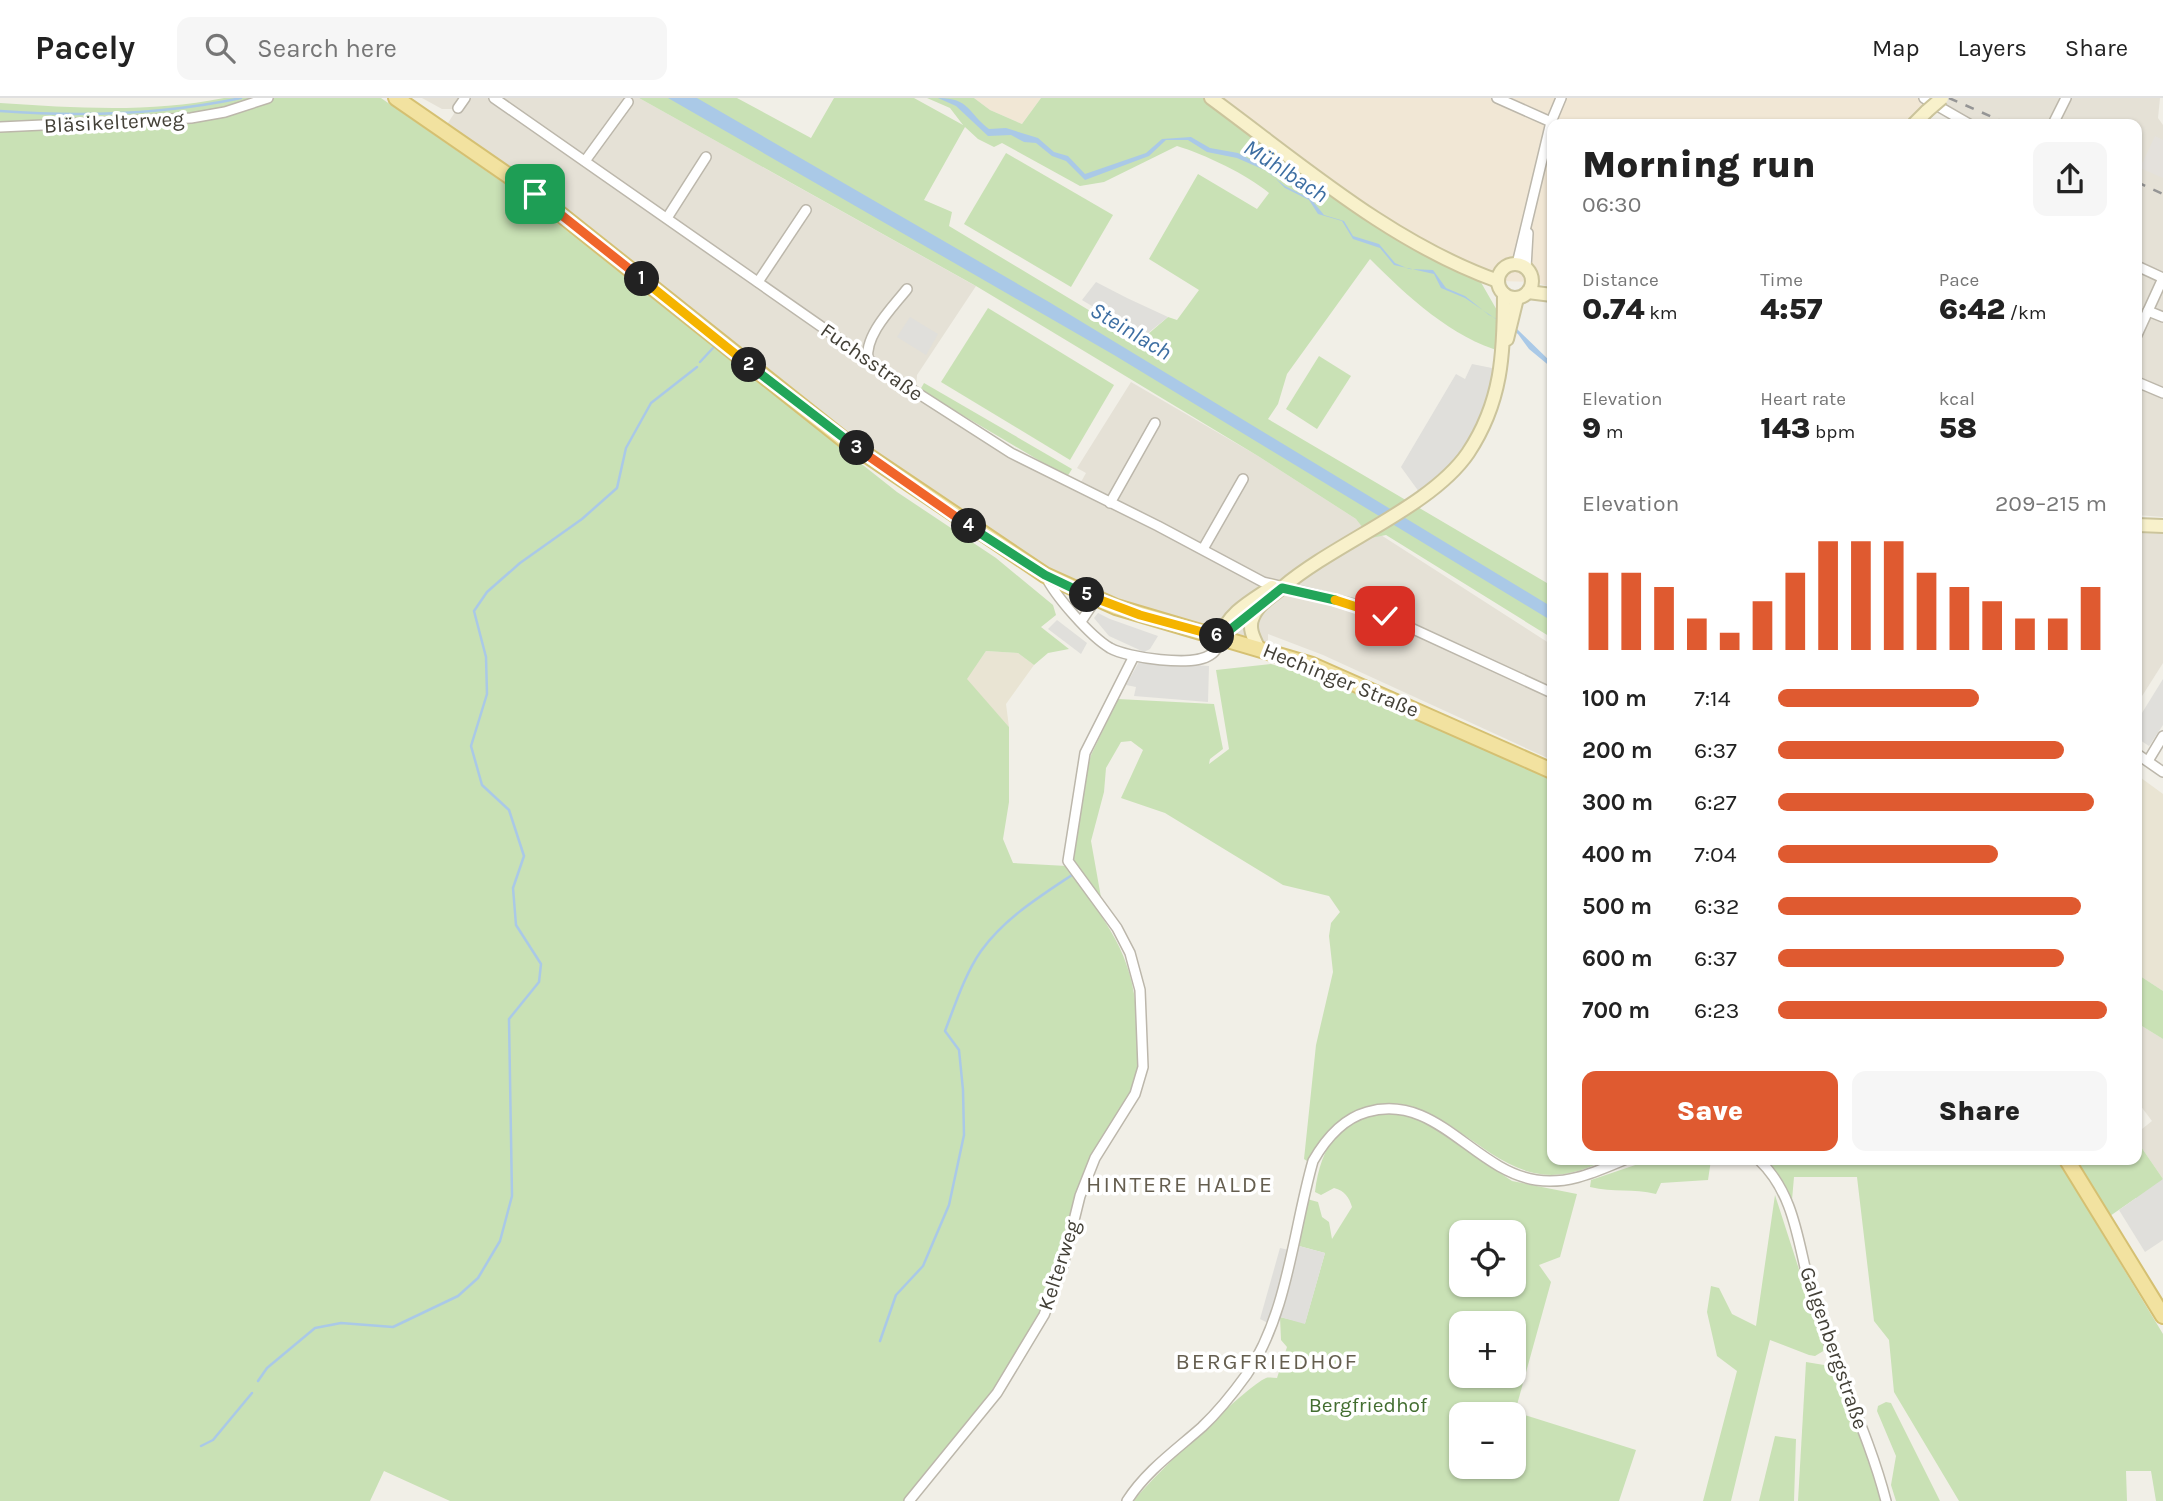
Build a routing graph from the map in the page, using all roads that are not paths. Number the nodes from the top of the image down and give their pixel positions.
1 (268, 98) edge
2 (396, 98) edge
3 (465, 98) edge
4 (495, 98) edge
5 (1211, 98) edge
6 (1497, 98) edge
7 (1561, 98) edge
8 (1942, 98) edge
9 (2066, 98) edge
10 (628, 103) dead end
11 (1926, 104) edge
12 (458, 108) dead end
13 (1552, 119) edge
14 (1958, 119) edge
15 (2056, 119) edge
16 (1547, 120) edge
17 (0, 127) edge
18 (1547, 140) edge
19 (706, 157) dead end
20 (585, 161) junction
21 (806, 209) dead end
22 (667, 218) junction
23 (1521, 266) junction
24 (2142, 268) edge
25 (2163, 278) edge
26 (1498, 281) junction
27 (758, 282) junction
28 (1547, 288) edge
29 (907, 289) dead end
30 (1530, 290) junction
31 (1547, 294) edge
32 (1504, 295) junction
33 (2148, 311) junction
34 (1508, 317) junction
35 (2163, 317) edge
36 (2142, 324) edge
37 (868, 360) junction
38 (2142, 384) edge
39 (2163, 393) edge
40 (1156, 423) dead end
41 (1243, 479) dead end
42 (1110, 503) junction
43 (2142, 525) edge
44 (2163, 526) edge
45 (1203, 549) junction
46 (1045, 575) junction
47 (1278, 587) junction
48 (1096, 599) junction
49 (1258, 607) junction
50 (1082, 620) junction
51 (1221, 637) junction
52 (1258, 647) junction
53 (1134, 656) junction
54 (1547, 691) edge
55 (2163, 736) edge
56 (2142, 757) edge
57 (2148, 761) junction
58 (1547, 769) edge
59 (2163, 772) edge
60 (1612, 1165) edge
61 (1764, 1165) edge
62 (2070, 1165) edge
63 (2163, 1316) edge
64 (909, 1501) edge
65 (1127, 1501) edge
66 (1886, 1501) edge

1 - 17 street, Bläsikelterweg
2 - 46 main road, Hechinger Straße
3 - 12 street
4 - 20 street, Fuchsstraße
5 - 26 street
6 - 16 street
7 - 13 street
8 - 11 street, bridge
9 - 15 street
10 - 20 street
11 - 14 street
18 - 23 street
19 - 22 street
20 - 22 street, Fuchsstraße
21 - 27 street
22 - 27 street, Fuchsstraße
23 - 26 street
23 - 30 street
24 - 25 street
25 - 33 street
26 - 32 street
27 - 37 street, Fuchsstraße
28 - 30 street
29 - 37 street
30 - 31 street
30 - 32 street
30 - 34 street
32 - 34 street
33 - 35 street
33 - 36 street
34 - 47 street
37 - 42 street, Fuchsstraße
38 - 39 street
40 - 42 street
41 - 45 street
42 - 45 street, Fuchsstraße
43 - 44 street
45 - 47 street, Fuchsstraße
46 - 48 main road, Hechinger Straße
46 - 50 street, Hechinger Straße
47 - 49 street
47 - 51 street
47 - 54 street, Fuchsstraße
48 - 50 street
48 - 51 main road, Hechinger Straße
49 - 51 street
49 - 52 street
50 - 53 street, Hechinger Straße
51 - 52 main road, Hechinger Straße
51 - 53 street, Hechinger Straße
52 - 58 main road, Hechinger Straße
53 - 64 street, Kelterweg
55 - 57 street
56 - 57 street
57 - 59 street
60 - 65 street
61 - 66 street, Galgenbergstraße
62 - 63 main road

